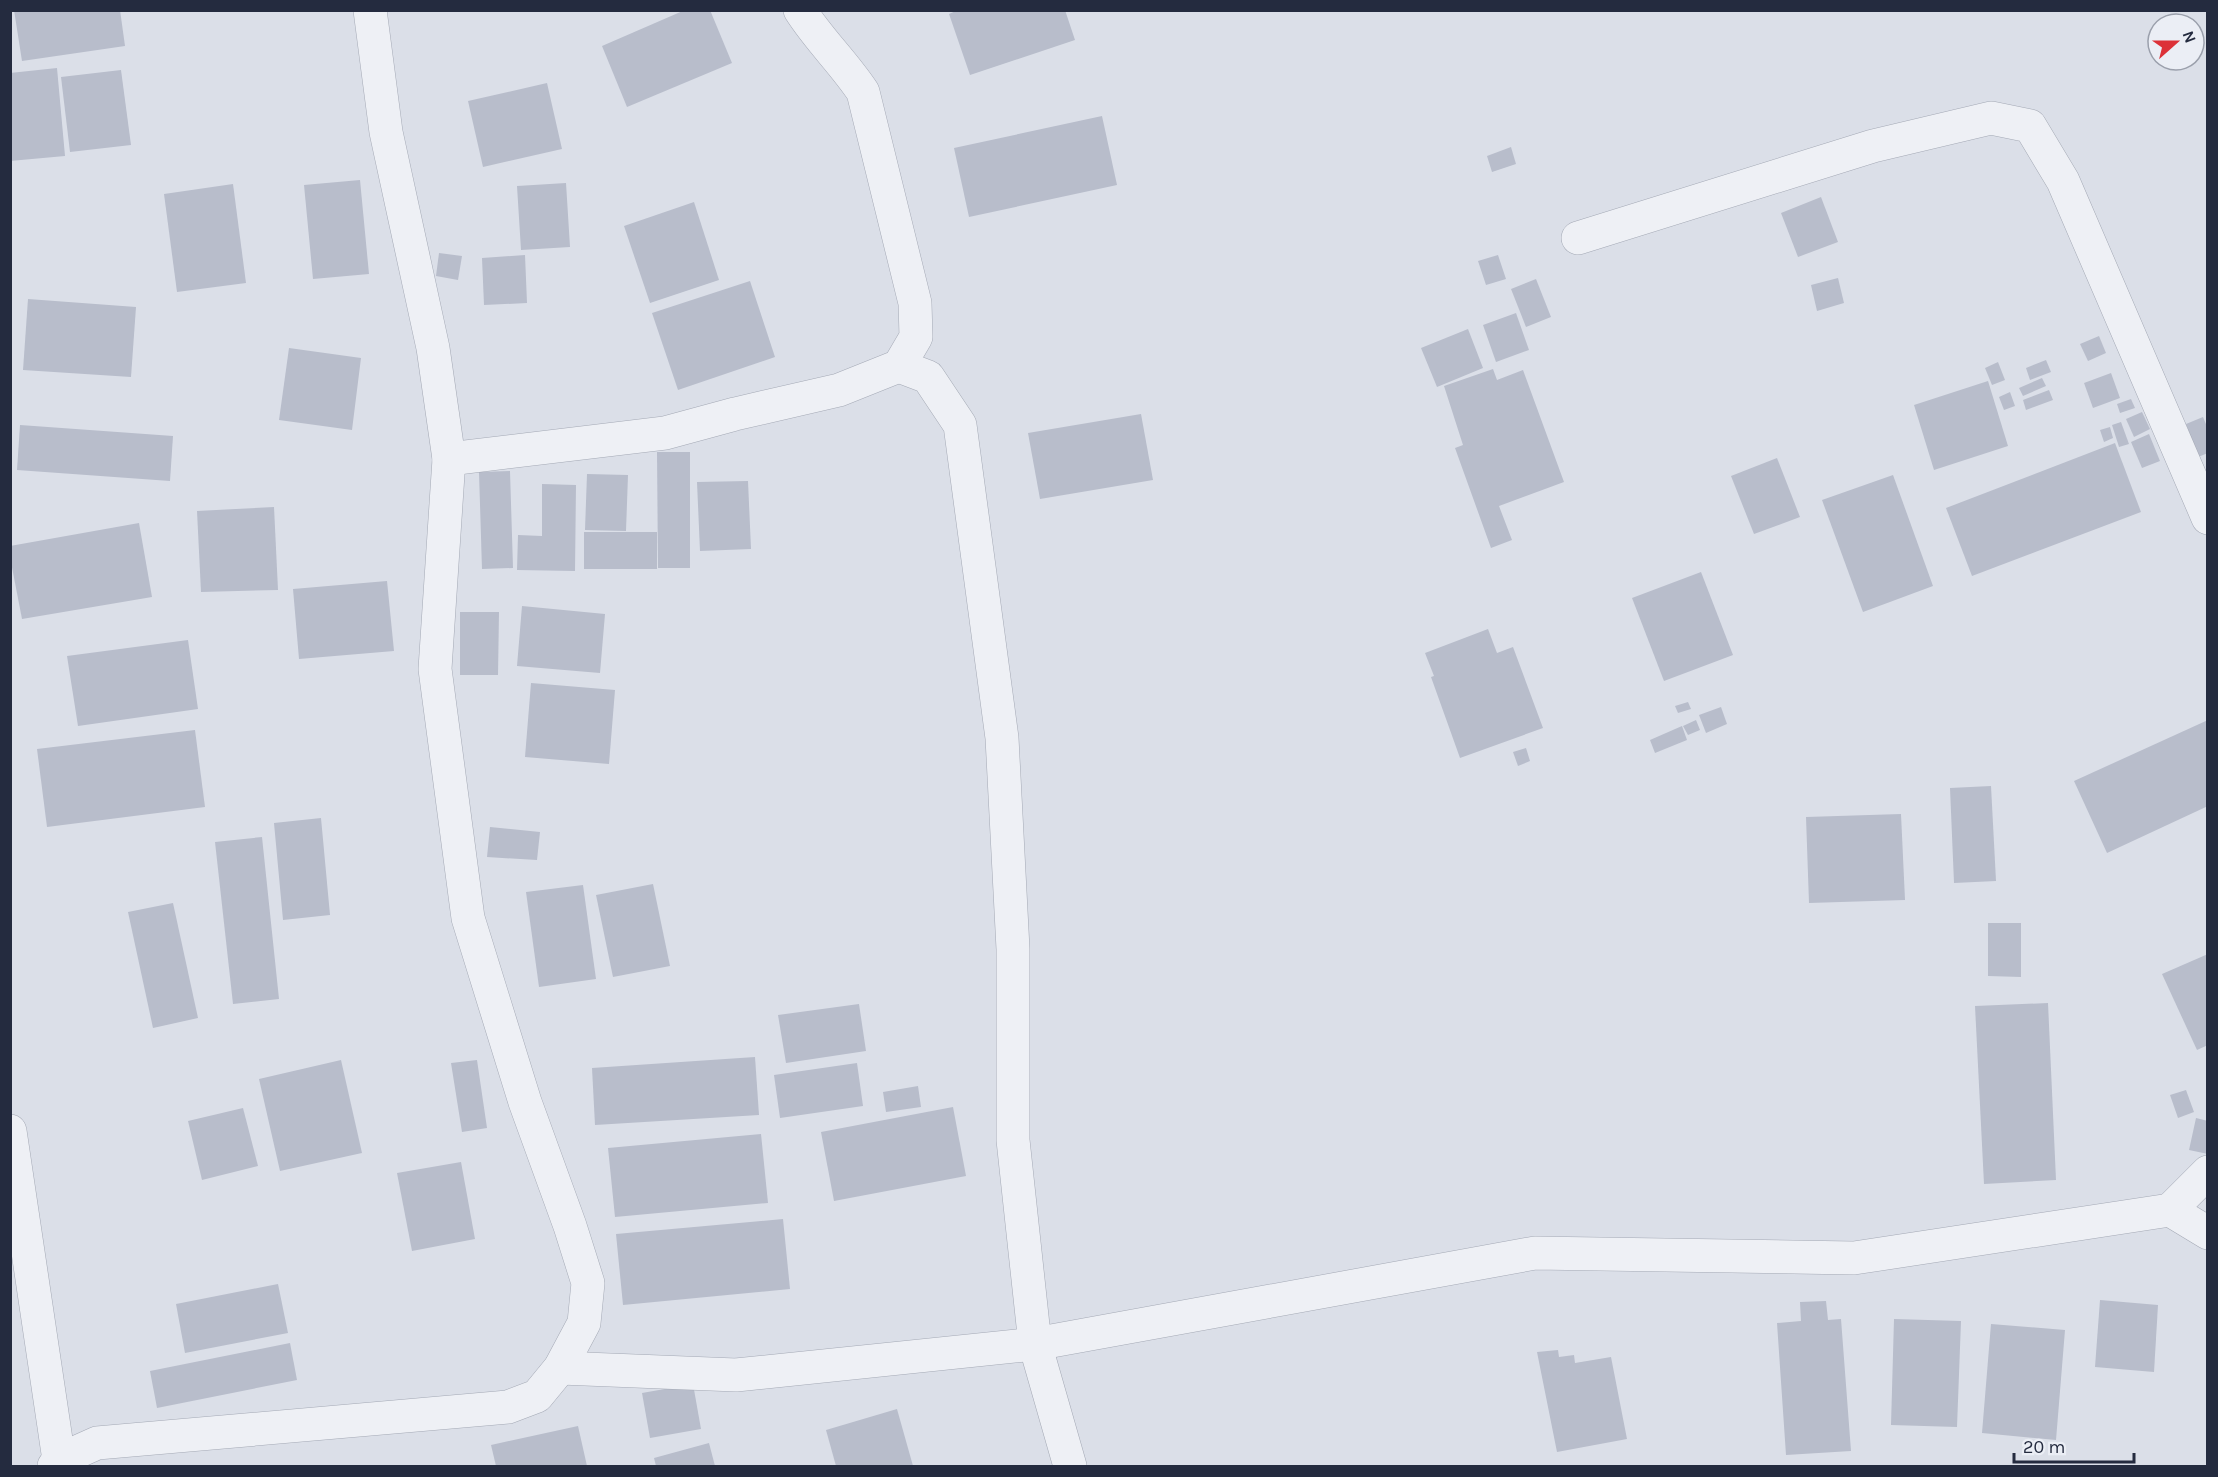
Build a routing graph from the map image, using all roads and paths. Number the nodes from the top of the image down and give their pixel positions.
1 (370, 10) edge
2 (800, 10) edge
3 (1578, 238) dead end
4 (899, 366) junction
5 (449, 459) junction
6 (2208, 518) edge
7 (10, 1131) edge
8 (2208, 1172) edge
9 (2170, 1210) junction
10 (2208, 1233) edge
11 (1035, 1344) junction
12 (560, 1368) junction
13 (56, 1463) edge
14 (1070, 1467) edge

1 - 5 street
2 - 4 street
3 - 6 street
4 - 5 street
4 - 11 street
5 - 12 street
7 - 13 street
8 - 9 street
9 - 10 street
9 - 11 street
11 - 12 street
11 - 14 street
12 - 13 street

